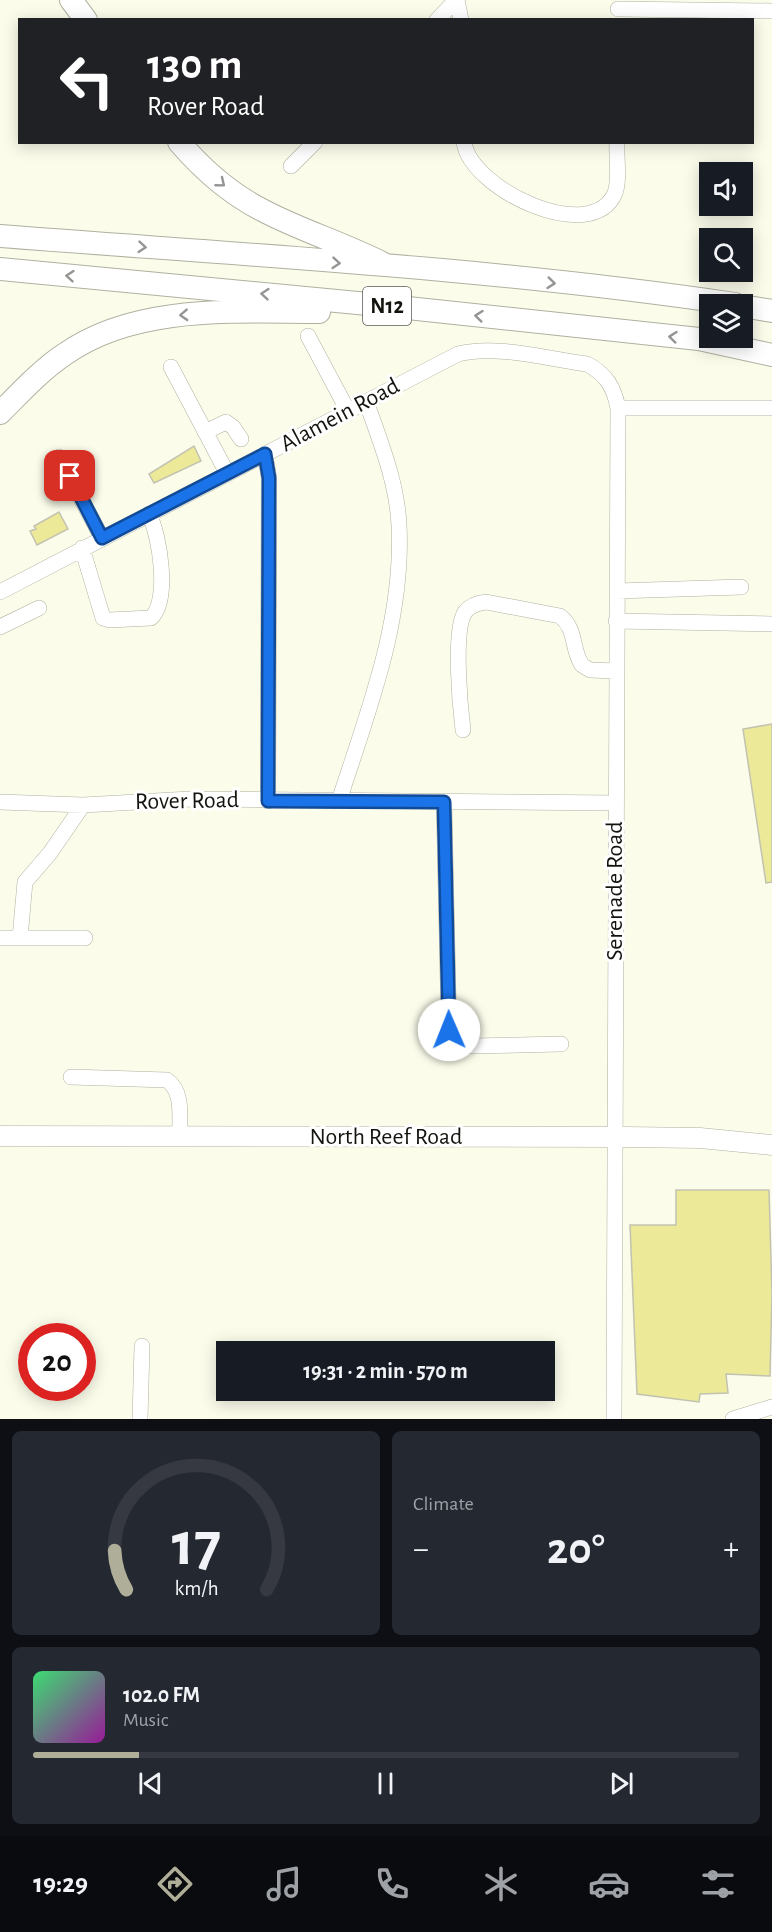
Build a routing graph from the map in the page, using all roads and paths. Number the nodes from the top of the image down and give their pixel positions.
1 (71, 0) edge
2 (457, 0) edge
3 (618, 10) edge
4 (772, 10) edge
5 (84, 18) edge
6 (439, 18) edge
7 (460, 18) edge
8 (181, 144) edge
9 (313, 144) edge
10 (465, 144) edge
11 (616, 144) edge
12 (291, 166) dead end
13 (0, 236) edge
14 (390, 267) junction
15 (0, 269) edge
16 (699, 299) edge
17 (389, 306) junction
18 (753, 308) edge
19 (772, 311) edge
20 (308, 336) dead end
21 (772, 355) edge
22 (171, 366) dead end
23 (598, 369) joint
24 (366, 401) junction
25 (618, 408) junction
26 (772, 408) edge
27 (348, 411) junction
28 (0, 413) edge
29 (205, 432) junction
30 (241, 440) dead end
31 (265, 454) junction
32 (59, 457) dead end
33 (227, 473) junction
34 (149, 514) junction
35 (102, 538) junction
36 (82, 548) junction
37 (741, 587) dead end
38 (616, 591) junction
39 (0, 592) edge
40 (39, 608) dead end
41 (616, 621) junction
42 (772, 624) edge
43 (0, 627) edge
44 (616, 671) junction
45 (463, 730) dead end
46 (0, 801) edge
47 (268, 801) junction
48 (339, 801) junction
49 (444, 802) junction
50 (615, 803) junction
51 (83, 805) junction
52 (0, 938) edge
53 (20, 938) junction
54 (85, 938) dead end
55 (561, 1044) dead end
56 (71, 1077) dead end
57 (0, 1136) edge
58 (180, 1136) junction
59 (613, 1137) junction
60 (772, 1145) edge
61 (142, 1346) dead end
62 (772, 1407) edge
63 (140, 1419) edge
64 (614, 1419) edge
65 (733, 1419) edge

1 - 5 highway
2 - 6 street
2 - 7 street
3 - 4 street
8 -> 14 highway
9 - 12 street
10 - 11 street
13 -> 14 highway, N12
14 -> 16 highway, N12
17 -> 15 highway, N12
21 -> 17 highway, N12
17 -> 28 highway
18 - 19 highway
20 - 27 street
22 - 29 street
23 - 24 street, Alamein Road
23 - 25 street, Serenade Road
24 - 27 street, Alamein Road
24 - 48 street
25 - 26 street
25 - 38 street, Serenade Road
27 - 31 street, Alamein Road
29 - 30 street
29 - 33 street
31 - 33 street, Alamein Road
31 - 47 street
32 - 35 street
33 - 34 street, Alamein Road
34 - 35 street, Alamein Road
34 - 36 street
35 - 36 street, Alamein Road
36 - 39 street, Alamein Road
37 - 38 street
38 - 41 street, Serenade Road
40 - 43 street
41 - 42 street
41 - 44 street, Serenade Road
44 - 45 street
44 - 50 street, Serenade Road
46 - 51 street, Rover Road
47 - 48 street, Rover Road
47 - 51 street, Rover Road
48 - 49 street, Rover Road
49 - 50 street, Rover Road
49 - 55 street
50 - 59 street, Serenade Road
51 - 53 street
52 - 53 street
53 - 54 street
56 - 58 street
57 - 58 main road, North Reef Road
58 - 59 main road, North Reef Road
59 - 60 main road, North Reef Road
59 - 64 street, Serenade Road
61 - 63 street
62 - 65 street

